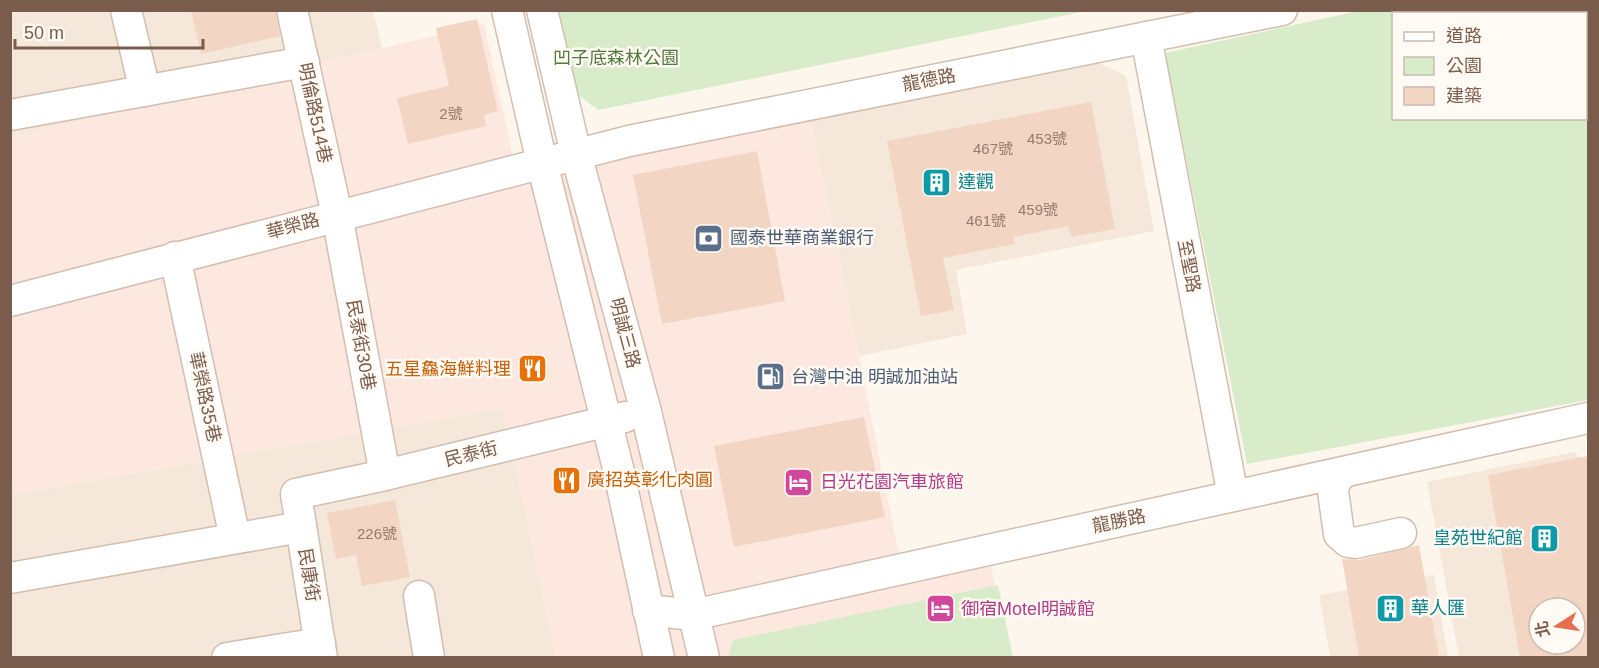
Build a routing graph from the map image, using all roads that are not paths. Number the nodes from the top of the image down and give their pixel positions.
1 (126, 10) edge
2 (292, 10) edge
3 (507, 10) edge
4 (542, 10) edge
5 (1282, 10) edge
6 (1146, 37) junction
7 (304, 62) junction
8 (145, 91) junction
9 (10, 115) edge
10 (576, 154) junction
11 (542, 163) junction
12 (337, 215) junction
13 (175, 257) junction
14 (10, 301) edge
15 (646, 412) junction
16 (1588, 418) edge
17 (607, 421) junction
18 (1342, 472) junction
19 (385, 475) junction
20 (296, 494) joint
21 (1233, 496) junction
22 (301, 527) junction
23 (1401, 533) dead end
24 (235, 538) junction
25 (10, 578) edge
26 (419, 596) dead end
27 (648, 610) junction
28 (693, 615) junction
29 (321, 650) edge
30 (227, 657) edge
31 (429, 657) edge
32 (659, 657) edge
33 (704, 657) edge

1 - 8 street
2 - 7 street, 明倫路514巷
3 - 11 street
4 - 10 street, 明誠三路
5 - 6 street, 龍德路
6 - 10 street, 龍德路
6 - 21 street, 至聖路
7 - 8 street
7 - 12 street, 明倫路514巷
8 - 9 street
10 - 11 street, 華榮路
10 - 15 street, 明誠三路
11 - 12 street, 華榮路
11 - 17 street
12 - 13 street, 華榮路
12 - 19 street, 民泰街30巷
13 - 14 street, 華榮路
13 - 24 street, 華榮路35巷
15 - 17 street, 民泰街
15 - 28 street, 明誠三路
16 - 18 street, 龍勝路
17 - 19 street, 民泰街
17 - 27 street
18 - 21 street, 龍勝路
18 - 23 street
19 - 20 street, 民泰街
20 - 22 street, 民康街
21 - 28 street, 龍勝路
22 - 24 street
22 - 29 street, 民康街
24 - 25 street
26 - 31 street
27 - 28 street, 龍勝路
27 - 32 street
28 - 33 street, 明誠三路
29 - 30 street

